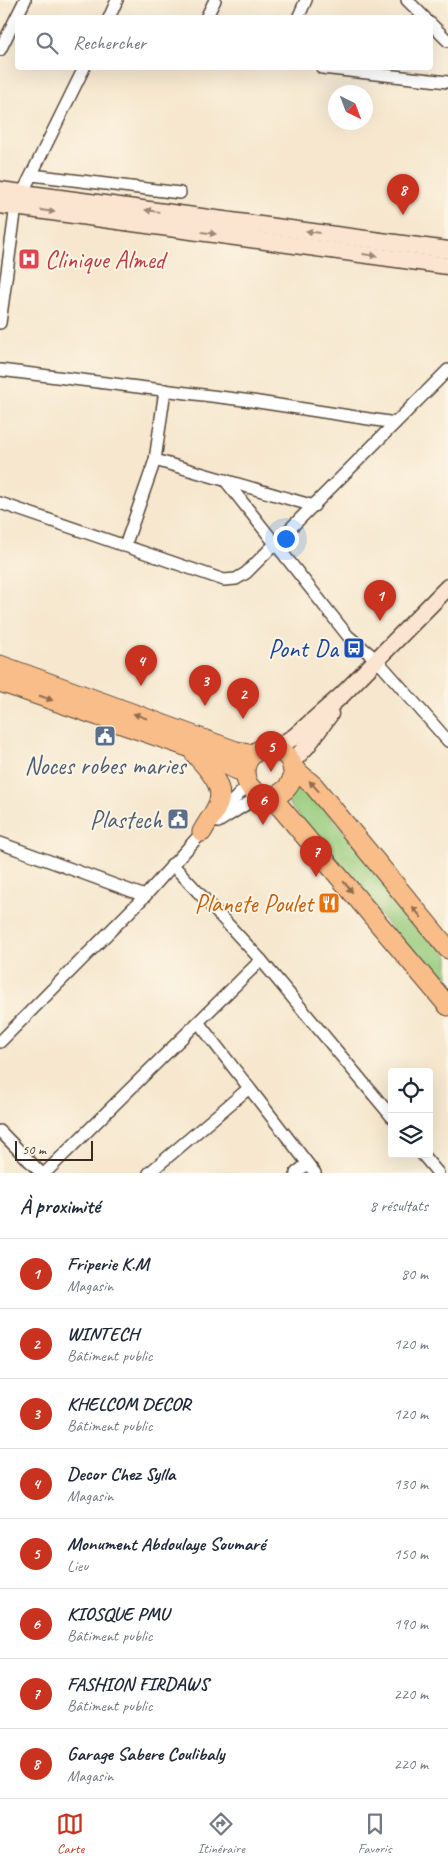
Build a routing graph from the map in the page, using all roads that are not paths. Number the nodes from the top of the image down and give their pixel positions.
1 (25, 0) edge
2 (117, 0) edge
3 (215, 0) edge
4 (306, 0) edge
5 (407, 0) edge
6 (18, 15) edge
7 (110, 15) edge
8 (208, 15) edge
9 (299, 15) edge
10 (421, 15) edge
11 (15, 20) edge
12 (433, 27) edge
13 (448, 41) edge
14 (0, 50) edge
15 (83, 70) edge
16 (340, 70) edge
17 (448, 82) edge
18 (32, 175) junction
19 (0, 190) edge
20 (180, 193) dead end
21 (13, 201) edge
22 (448, 250) edge
23 (448, 266) edge
24 (0, 323) edge
25 (0, 370) edge
26 (448, 370) edge
27 (165, 390) junction
28 (395, 423) junction
29 (155, 460) junction
30 (225, 480) junction
31 (0, 503) edge
32 (314, 506) junction
33 (275, 544) junction
34 (125, 546) junction
35 (448, 587) edge
36 (377, 660) junction
37 (0, 665) edge
38 (0, 682) edge
39 (342, 696) junction
40 (448, 741) edge
41 (191, 748) junction
42 (259, 752) junction
43 (292, 765) junction
44 (256, 788) junction
45 (202, 832) junction
46 (0, 843) edge
47 (172, 864) junction
48 (144, 896) junction
49 (448, 949) edge
50 (261, 960) junction
51 (448, 1006) edge
52 (198, 1022) junction
53 (0, 1042) edge
54 (249, 1088) junction
55 (388, 1113) edge
56 (0, 1131) edge
57 (425, 1158) edge
58 (307, 1164) junction
59 (43, 1173) edge
60 (149, 1173) edge
61 (296, 1173) edge
62 (315, 1173) edge
63 (438, 1173) edge

1 - 6 street
2 - 7 street
3 - 8 street
4 - 9 street
5 - 10 street
11 - 14 street
12 - 13 street
15 - 18 street
16 - 17 street
18 - 20 street
18 - 21 street
19 - 21 street
22 -> 21 street
21 -> 23 street
21 - 24 street
25 - 27 street
26 - 28 street
27 - 28 street
27 - 29 street
28 - 32 street
29 - 30 street
29 - 34 street
30 - 32 street
30 - 33 street
31 - 34 street
32 - 33 street
33 - 34 street
33 - 36 street
35 - 36 street
36 - 39 street
36 - 40 street
42 -> 37 main road
38 -> 41 main road
39 - 42 street
39 - 43 street
41 - 44 main road
41 - 45 main road
42 - 43 main road
42 - 44 main road
43 - 44 main road
49 -> 43 main road
44 - 45 street
44 - 45 street
44 -> 51 main road
45 - 47 street
46 - 48 street
47 - 48 street
47 - 50 street
48 - 53 street
50 - 52 street
50 - 55 street
52 - 54 street
52 - 59 street
54 - 58 street
54 - 60 street
56 - 59 street
57 - 63 street
58 - 61 street
58 - 62 street

